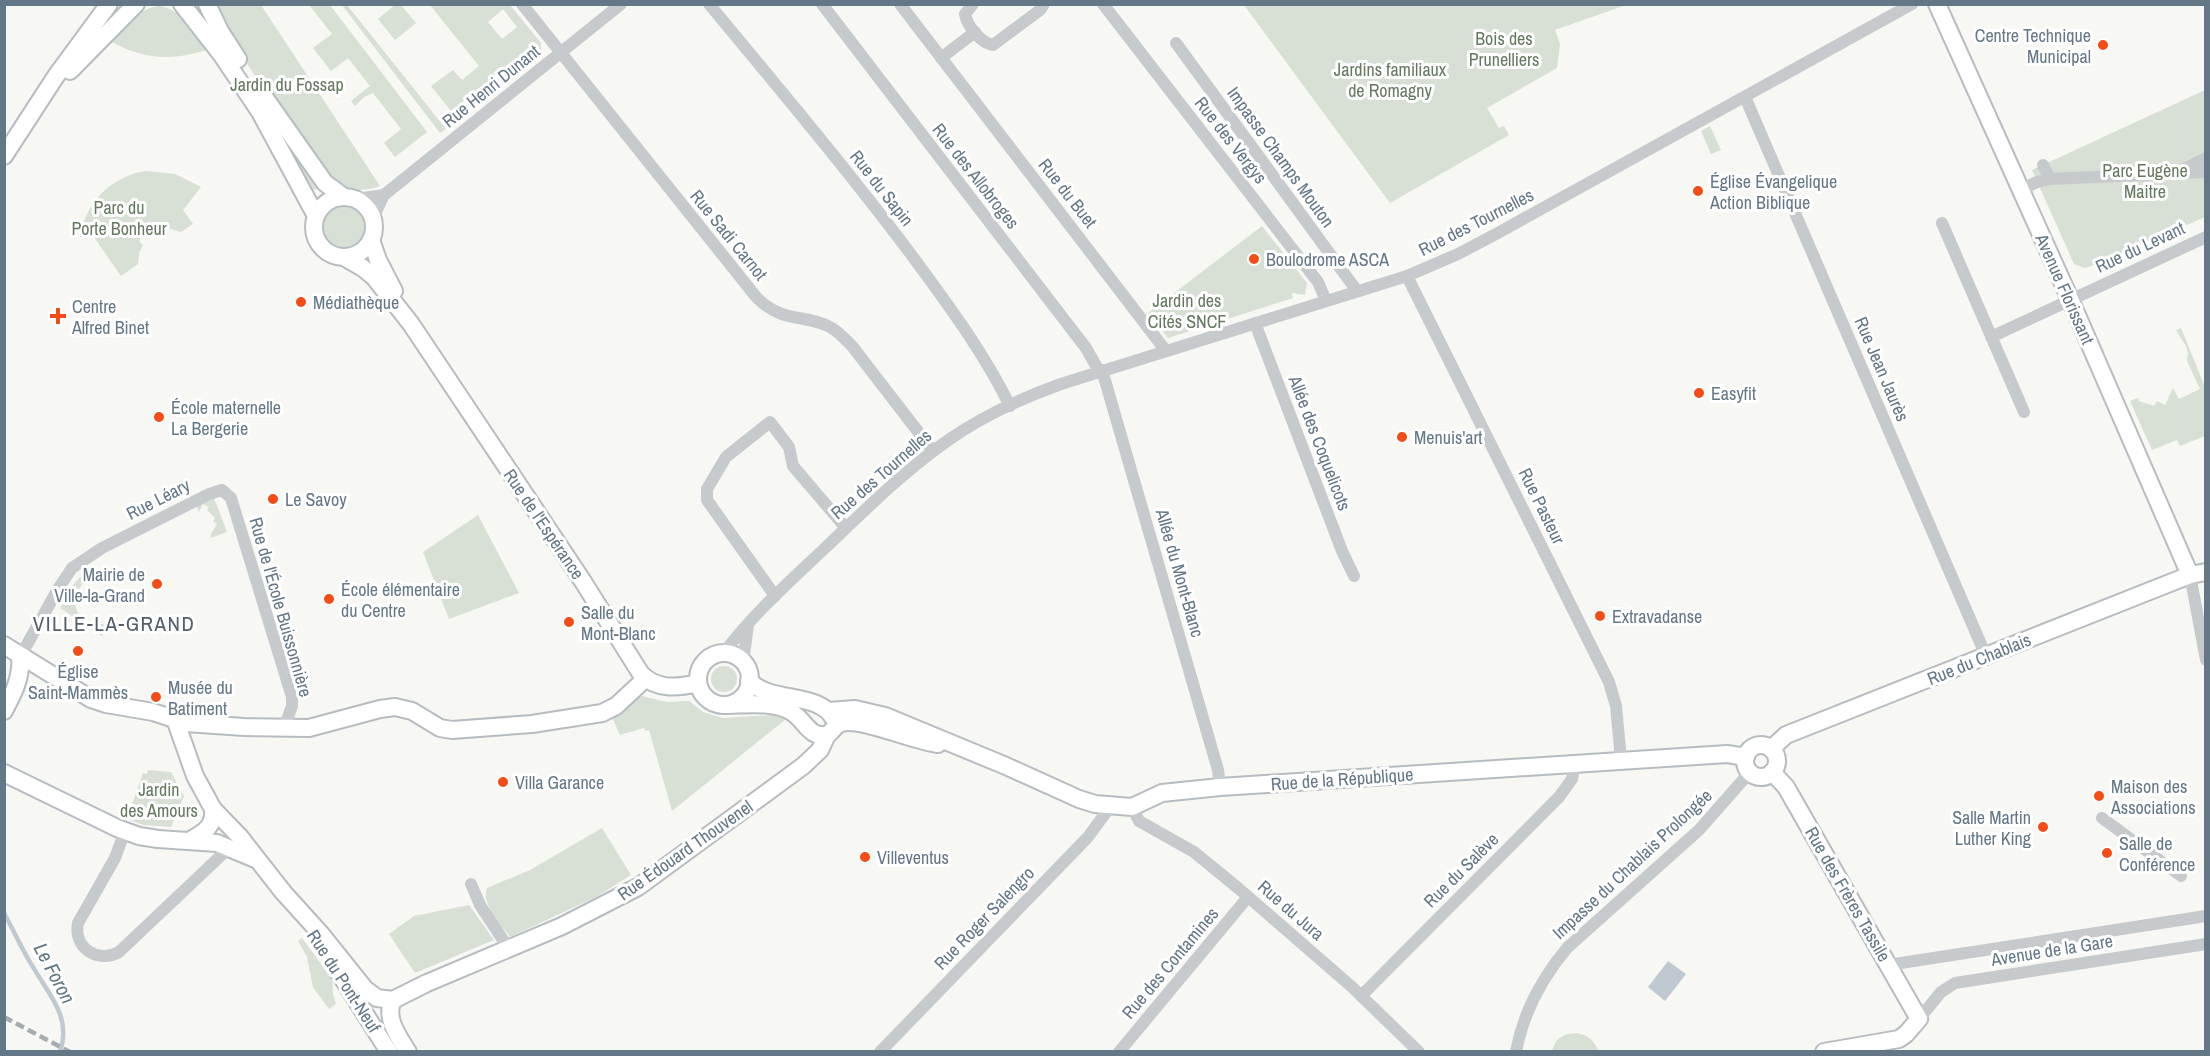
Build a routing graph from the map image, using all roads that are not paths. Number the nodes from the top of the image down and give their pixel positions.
1 (109, 4) edge
2 (182, 4) edge
3 (207, 4) edge
4 (522, 4) edge
5 (621, 4) edge
6 (709, 4) edge
7 (822, 4) edge
8 (900, 4) edge
9 (973, 4) edge
10 (1044, 4) edge
11 (1102, 4) edge
12 (1912, 4) edge
13 (1937, 4) edge
14 (133, 8) edge
15 (975, 32) junction
16 (1176, 43) dead end
17 (561, 53) junction
18 (941, 58) junction
19 (1745, 97) junction
20 (37, 107) junction
21 (6, 152) edge
22 (2205, 158) edge
23 (2043, 165) dead end
24 (2205, 172) edge
25 (2174, 174) junction
26 (2050, 179) junction
27 (2020, 190) junction
28 (384, 195) junction
29 (350, 198) junction
30 (316, 216) junction
31 (373, 218) junction
32 (1942, 223) dead end
33 (2205, 237) edge
34 (371, 240) junction
35 (344, 257) junction
36 (1407, 276) junction
37 (1357, 291) junction
38 (2070, 299) junction
39 (1326, 301) junction
40 (1255, 323) junction
41 (411, 324) junction
42 (1991, 336) junction
43 (1166, 351) junction
44 (1100, 371) junction
45 (1010, 406) junction
46 (2024, 412) dead end
47 (933, 452) junction
48 (230, 495) joint
49 (846, 528) junction
50 (2205, 560) edge
51 (2198, 574) edge
52 (1354, 576) dead end
53 (775, 596) junction
54 (748, 625) junction
55 (4, 645) edge
56 (723, 654) junction
57 (1986, 656) junction
58 (20, 657) junction
59 (2205, 660) edge
60 (743, 663) junction
61 (645, 679) junction
62 (749, 681) junction
63 (698, 683) junction
64 (724, 705) junction
65 (4, 711) edge
66 (175, 719) junction
67 (830, 724) junction
68 (290, 728) junction
69 (1771, 749) junction
70 (1621, 760) junction
71 (1575, 763) junction
72 (1748, 764) junction
73 (1772, 772) junction
74 (4, 773) edge
75 (1220, 787) junction
76 (1110, 807) junction
77 (1132, 807) junction
78 (213, 809) junction
79 (2102, 818) dead end
80 (125, 831) junction
81 (189, 841) junction
82 (235, 842) junction
83 (2181, 876) dead end
84 (471, 884) dead end
85 (1248, 897) junction
86 (298, 910) junction
87 (2205, 916) edge
88 (2205, 944) edge
89 (509, 949) junction
90 (1890, 969) junction
91 (1361, 996) junction
92 (393, 1000) junction
93 (1919, 1019) junction
94 (389, 1052) edge
95 (408, 1052) edge
96 (880, 1052) edge
97 (1119, 1052) edge
98 (1419, 1052) edge
99 (1516, 1052) edge
100 (1824, 1052) edge

1 - 14 street
1 - 20 street
2 - 30 street
3 - 29 street
4 - 17 street, Rue Sadi Carnot
5 - 17 street, Rue Henri Dunant
6 - 45 street, Rue du Sapin
7 - 44 street, Rue des Allobroges
8 - 18 street, Rue du Buet
9 - 15 street
10 - 15 street
11 - 39 street, Rue des Vergys
12 - 19 street, Rue des Tournelles
13 - 27 street, Avenue Florissant
14 - 20 street
15 - 18 street
16 - 37 street, Impasse Champs Mouton
17 - 28 street, Rue Henri Dunant
17 - 47 street, Rue Sadi Carnot
18 - 43 street, Rue du Buet
19 - 36 street, Rue des Tournelles
19 - 57 street, Rue Jean Jaurès
20 - 21 street
22 - 25 street
23 - 26 street
24 - 25 street
25 - 26 street
26 - 27 street
27 - 38 street, Avenue Florissant
28 - 29 street
28 - 31 street, Rue Henri Dunant
29 - 30 street
29 - 31 street
30 - 35 street
31 - 34 street
32 - 42 street
33 - 38 street, Rue du Levant
34 - 35 street
34 - 41 street, Rue de l'Espérance
35 - 41 street, Rue de l'Espérance
36 - 37 street, Rue des Tournelles
36 - 70 street, Rue Pasteur
37 - 39 street, Rue des Tournelles
38 - 42 street, Rue du Levant
38 - 51 street, Avenue Florissant
39 - 40 street, Rue des Tournelles
40 - 43 street, Rue des Tournelles
40 - 52 street, Allée des Coquelicots
41 - 61 street, Rue de l'Espérance
42 - 46 street
43 - 44 street, Rue des Tournelles
44 - 45 street, Rue des Tournelles
44 - 75 street, Allée du Mont-Blanc
45 - 47 street, Rue des Tournelles
47 - 49 street, Rue des Tournelles
48 - 58 street, Rue Léary
48 - 68 street, Rue de l'École Buissonnière
49 - 53 street, Rue des Tournelles
49 - 53 street
50 - 51 street, Rue du Chablais
51 - 57 street, Rue du Chablais
51 - 59 street
53 - 54 street, Rue des Tournelles
54 - 56 street, Rue des Tournelles
54 - 60 street
55 - 58 street
56 - 60 street
56 - 63 street
57 - 69 street, Rue du Chablais
58 - 65 street
58 - 66 street
60 - 62 street
61 - 63 street
61 - 68 street
62 - 64 street
62 - 67 street, Rue de la République
63 - 64 street
64 - 67 street, Rue de la République
66 - 68 street
66 - 78 street
67 - 76 street, Rue de la République
67 - 89 street, Rue Édouard Thouvenel
69 - 72 street
69 - 73 street
70 - 71 street, Rue de la République
70 - 72 street, Rue de la République
71 - 75 street, Rue de la République
71 - 91 street, Rue du Salève
72 - 73 street
72 - 99 street, Impasse du Chablais Prolongée
73 - 90 street, Rue des Frères Tassile
74 - 80 street
75 - 77 street, Rue de la République
76 - 77 street, Rue de la République
76 - 96 street, Rue Roger Salengro
77 - 85 street, Rue du Jura
78 - 81 street
78 - 82 street
79 - 83 street
80 - 81 street
80 - 82 street
81 - 82 street
82 - 86 street, Rue du Pont-Neuf
84 - 89 street
85 - 91 street, Rue du Jura
85 - 97 street, Rue des Contamines
86 - 92 street, Rue du Pont-Neuf
86 - 94 street, Rue du Pont-Neuf
87 - 90 street
88 - 93 street, Avenue de la Gare
89 - 92 street, Rue Édouard Thouvenel
90 - 93 street, Rue des Frères Tassile
91 - 98 street, Rue du Jura
92 - 95 street, Rue du Pont-Neuf
93 - 100 street

